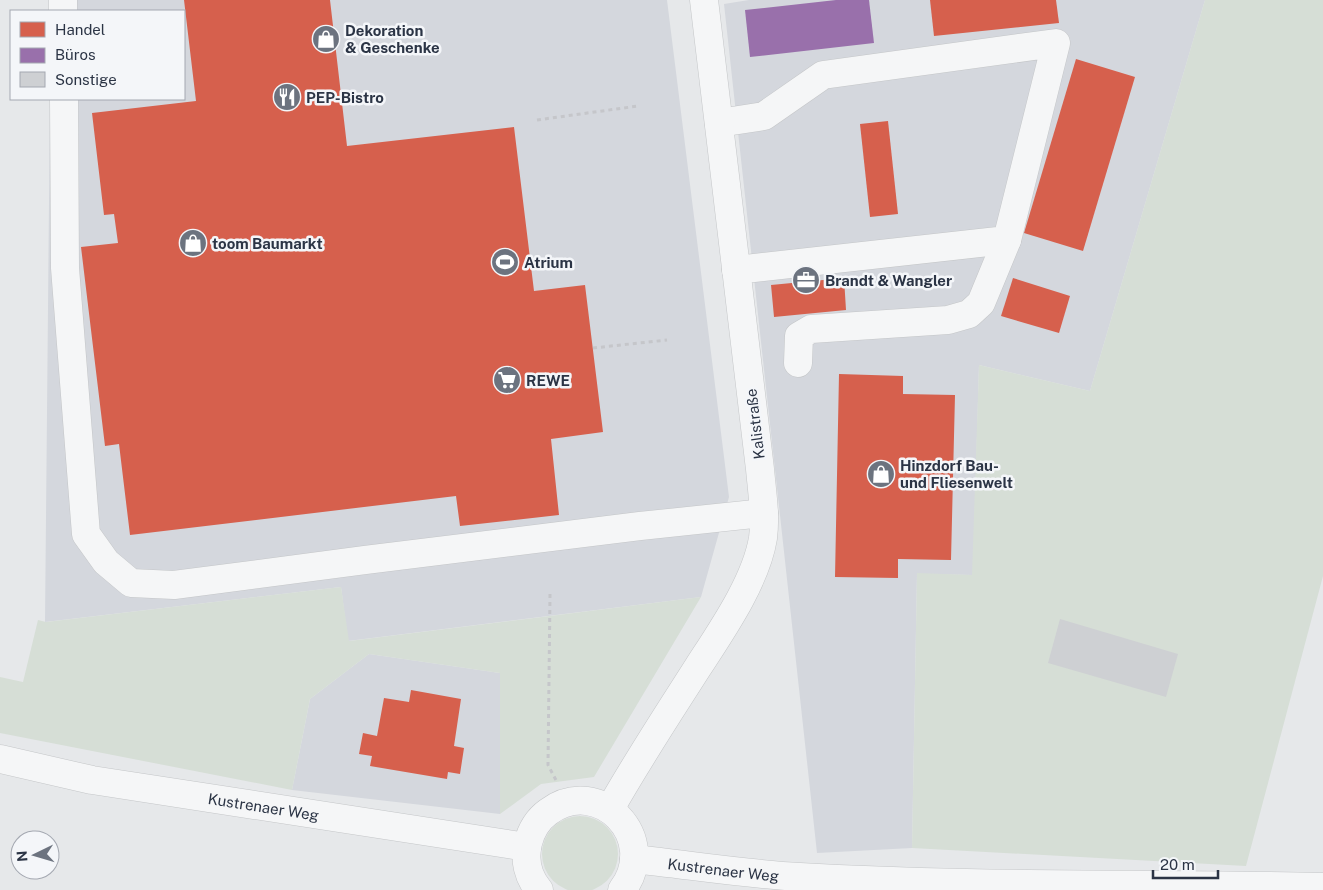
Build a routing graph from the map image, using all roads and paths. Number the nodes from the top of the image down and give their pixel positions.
1 (704, 0) edge
2 (64, 100) edge
3 (638, 106) dead end
4 (537, 120) dead end
5 (719, 123) junction
6 (1007, 240) junction
7 (736, 270) junction
8 (667, 340) dead end
9 (593, 348) dead end
10 (798, 363) dead end
11 (764, 514) junction
12 (550, 594) dead end
13 (0, 760) edge
14 (568, 802) junction
15 (610, 810) junction
16 (527, 847) junction
17 (634, 859) junction
18 (797, 883) edge
19 (1323, 887) edge
20 (539, 890) edge
21 (622, 890) edge

1 - 5 street, Kalistraße
2 - 11 street
3 - 4 path
5 - 6 street
5 - 7 street, Kalistraße
6 - 7 street
6 - 10 street
7 - 11 street, Kalistraße
8 - 9 path
11 - 15 street, Kalistraße
12 - 14 path
13 - 16 street, Kustrenaer Weg
14 - 15 street
14 - 16 street
15 - 17 street
16 - 20 street
17 - 18 street, Kustrenaer Weg
17 - 21 street
18 - 19 street, Kustrenaer Weg

